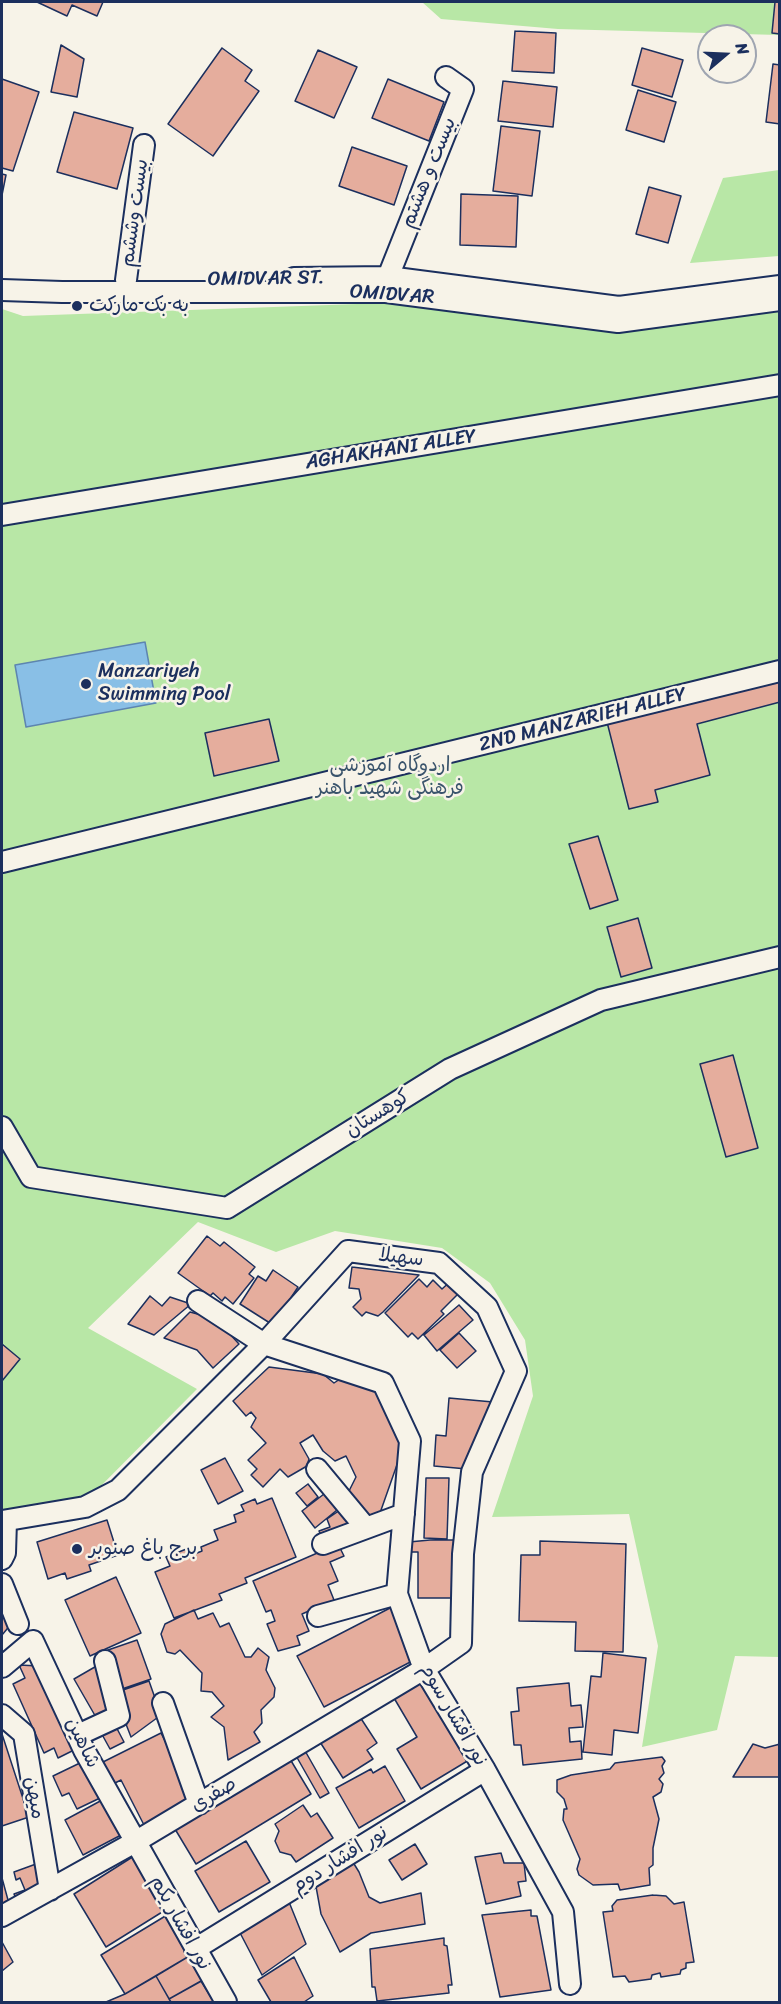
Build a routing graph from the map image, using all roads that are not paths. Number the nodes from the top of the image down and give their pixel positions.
1 (446, 77) dead end
2 (144, 145) dead end
3 (2, 279) edge
4 (126, 280) junction
5 (387, 284) junction
6 (780, 286) edge
7 (2, 290) edge
8 (780, 300) edge
9 (663, 310) junction
10 (780, 385) edge
11 (2, 514) edge
12 (780, 671) edge
13 (2, 862) edge
14 (780, 957) edge
15 (2, 1127) edge
16 (198, 1301) dead end
17 (264, 1344) junction
18 (317, 1469) dead end
19 (404, 1514) junction
20 (4, 1521) edge
21 (366, 1528) junction
22 (323, 1544) dead end
23 (2, 1559) edge
24 (2, 1584) edge
25 (397, 1594) junction
26 (318, 1616) dead end
27 (18, 1624) dead end
28 (105, 1661) dead end
29 (2, 1666) edge
30 (424, 1670) junction
31 (163, 1703) dead end
32 (2, 1715) edge
33 (78, 1735) junction
34 (485, 1770) junction
35 (199, 1804) junction
36 (135, 1842) junction
37 (50, 1890) junction
38 (2, 1916) edge
39 (195, 1949) junction
40 (570, 1984) dead end
41 (226, 2002) edge

1 - 5 street, بیست و هشتم
2 - 4 street, بیست وششم
3 - 4 street, OMIDVAR ST.
4 - 5 street, OMIDVAR ST.
5 - 7 street, OMIDVAR
5 - 9 street, OMIDVAR ST.
6 - 9 street
8 - 9 street
10 - 11 street, AGHAKHANI ALLEY
12 - 13 street, 2ND MANZARIEH ALLEY
14 - 15 street, کوهستان
16 - 17 street, نور افشار سوم
17 - 19 street, نور افشار سوم
17 - 20 street, سهیلا
17 - 30 street, سهیلا
18 - 21 street
19 - 21 street
19 - 25 street, نور افشار سوم
20 - 23 street
21 - 22 street
24 - 27 street
25 - 26 street
25 - 30 street, نور افشار سوم
28 - 33 street
29 - 33 street, شاهین
30 - 34 street, نور افشار سوم
30 - 35 street, صفری
31 - 35 street
32 - 37 street, میهن
33 - 36 street, شاهین
34 - 39 street, نور افشار دوم
34 - 40 street, نور افشار سوم
35 - 36 street, صفری
36 - 37 street, صفری
36 - 39 street, نور افشار یکم
37 - 38 street, صفری
39 - 41 street, نور افشار یکم

